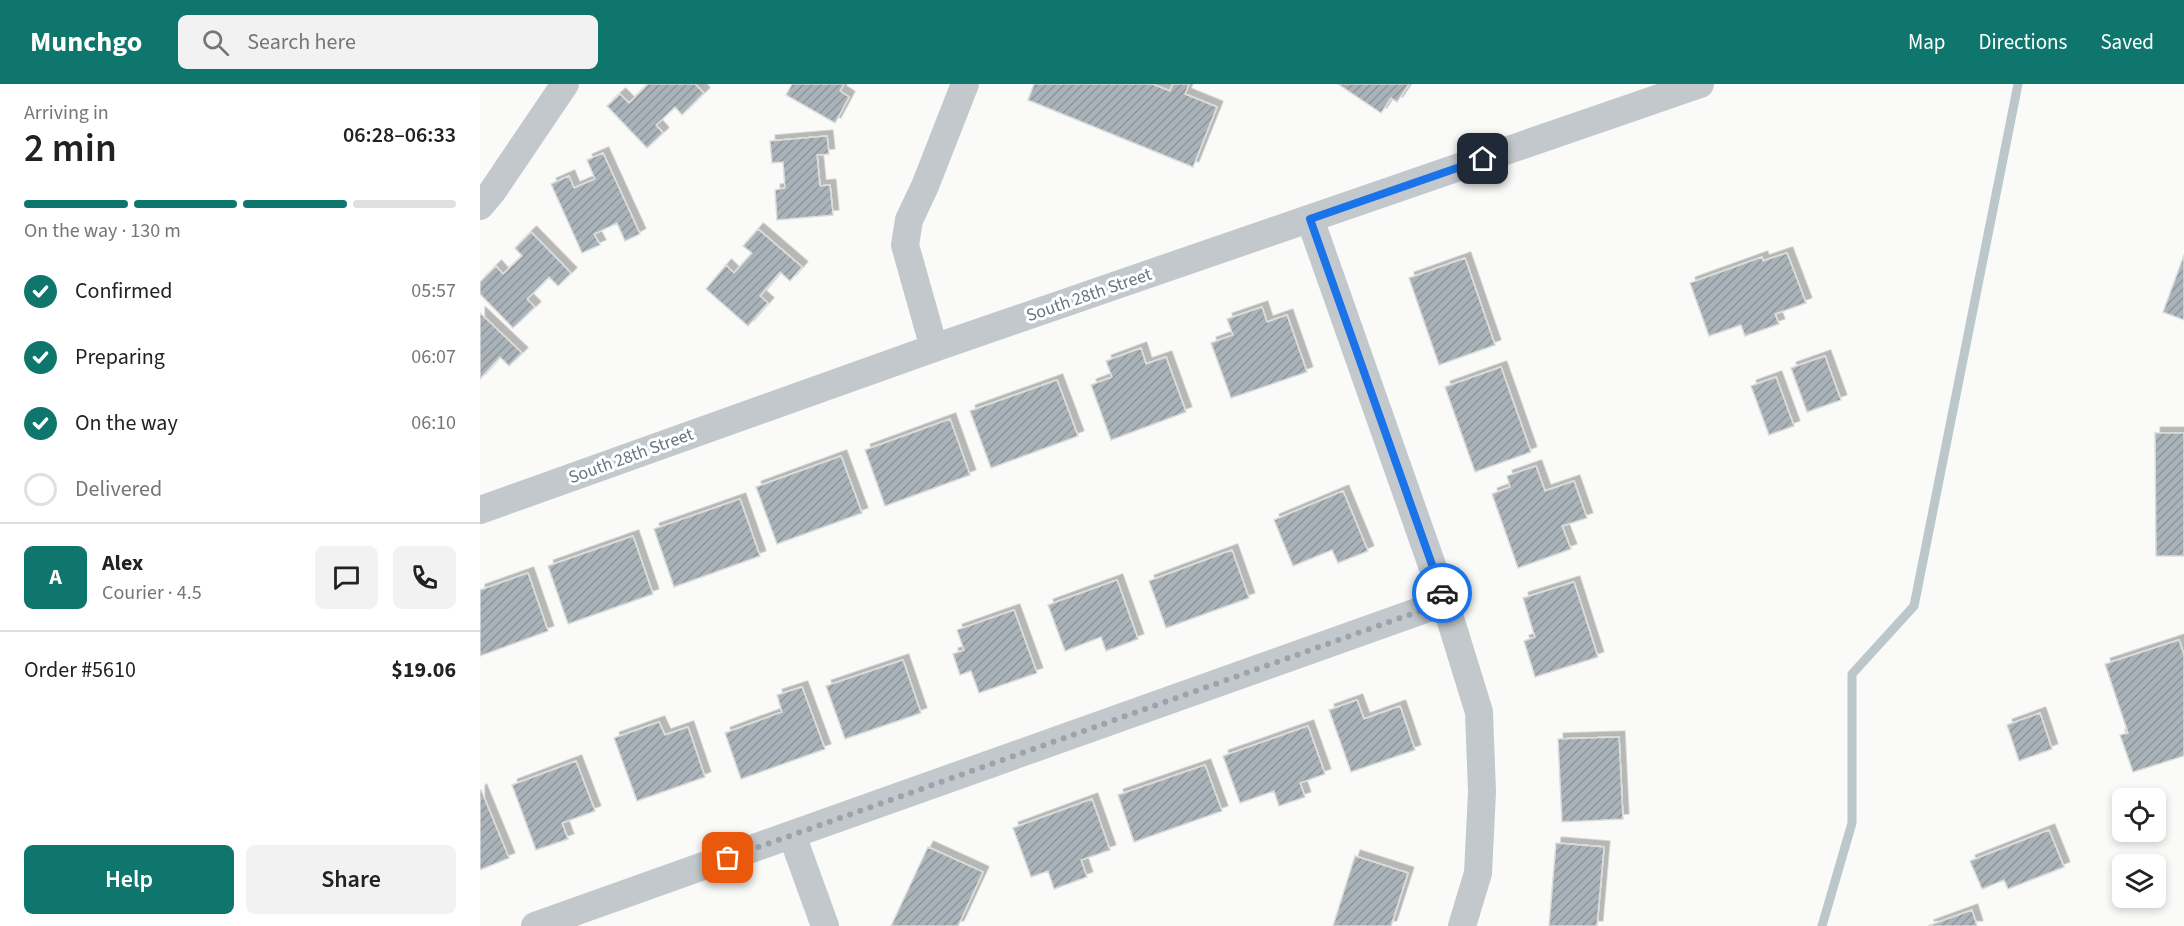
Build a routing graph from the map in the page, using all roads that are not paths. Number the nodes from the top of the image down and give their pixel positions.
1 (565, 84) edge
2 (965, 84) edge
3 (1700, 84) edge
4 (480, 206) edge
5 (1310, 219) junction
6 (934, 348) junction
7 (480, 510) edge
8 (1445, 602) junction
9 (792, 835) junction
10 (535, 926) edge
11 (825, 926) edge
12 (1462, 926) edge

1 - 4 street
2 - 6 street
3 - 5 street, South 28th Street
5 - 6 street, South 28th Street
5 - 8 street
6 - 7 street, South 28th Street
8 - 9 street
8 - 12 street
9 - 10 street
9 - 11 street

